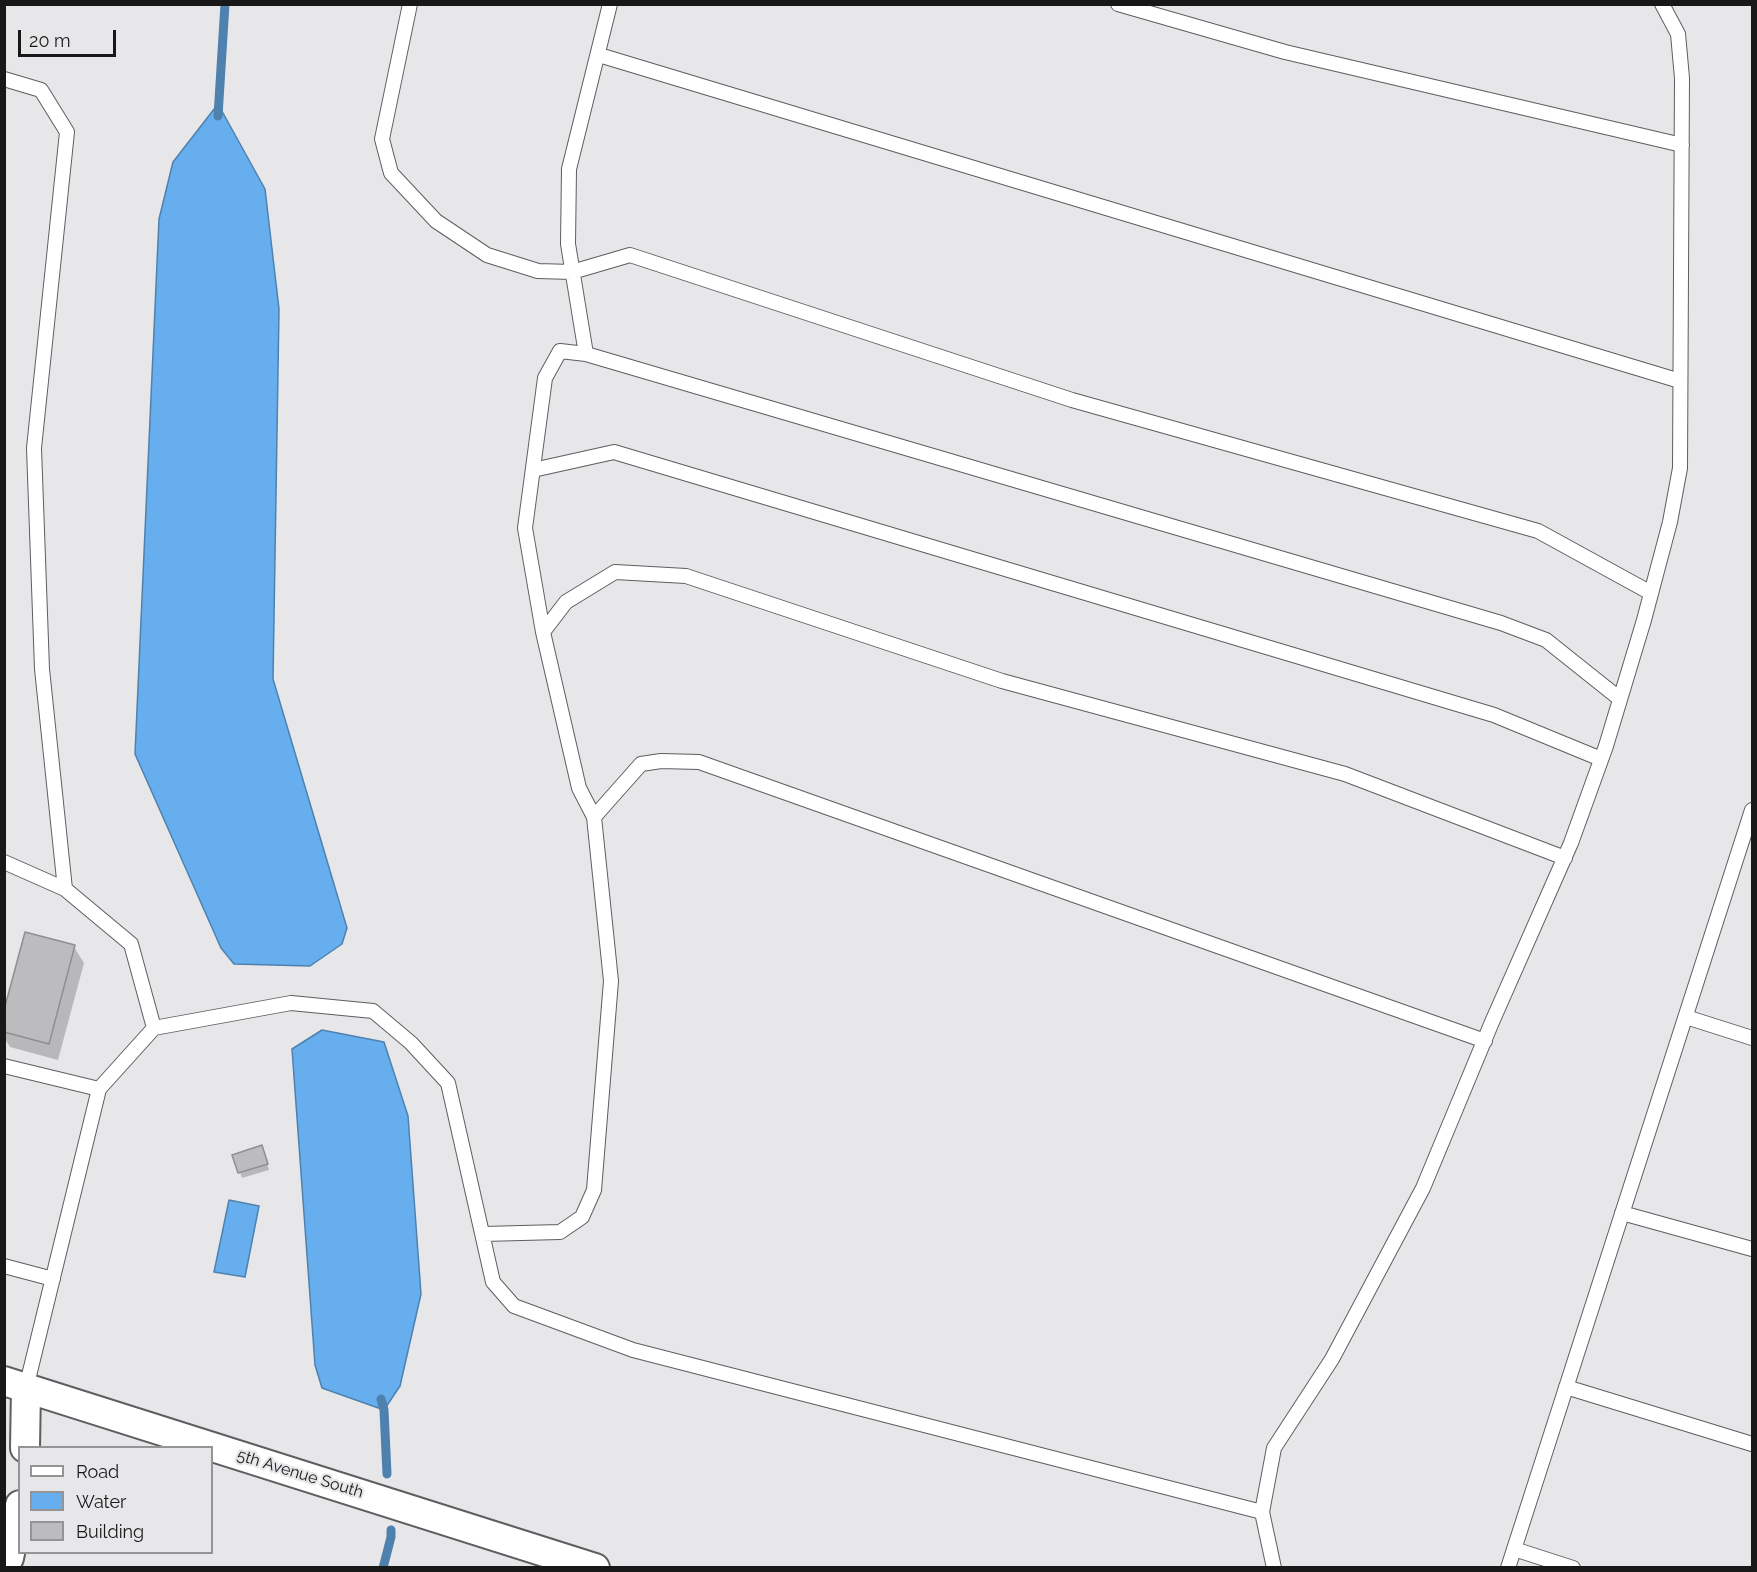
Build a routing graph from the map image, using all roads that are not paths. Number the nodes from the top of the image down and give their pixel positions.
1 (410, 4) edge
2 (610, 4) edge
3 (1118, 4) edge
4 (1662, 4) edge
5 (599, 55) junction
6 (4, 79) edge
7 (1682, 145) junction
8 (572, 272) junction
9 (586, 354) junction
10 (1680, 381) junction
11 (533, 470) junction
12 (1651, 593) junction
13 (543, 632) junction
14 (1620, 699) junction
15 (1601, 759) junction
16 (1752, 810) edge
17 (594, 817) junction
18 (1565, 858) junction
19 (4, 862) edge
20 (65, 889) junction
21 (1686, 1017) junction
22 (154, 1028) junction
23 (1752, 1038) edge
24 (1485, 1041) junction
25 (4, 1066) edge
26 (99, 1089) junction
27 (1622, 1213) junction
28 (483, 1234) junction
29 (1752, 1249) edge
30 (4, 1266) edge
31 (53, 1279) junction
32 (15, 1384) edge
33 (1566, 1387) junction
34 (1752, 1444) edge
35 (25, 1446) edge
36 (207, 1446) edge
37 (213, 1448) edge
38 (1262, 1512) junction
39 (18, 1515) edge
40 (1514, 1549) junction
41 (565, 1562) edge
42 (4, 1564) edge
43 (596, 1568) edge
44 (1274, 1568) edge
45 (1508, 1568) edge
46 (1573, 1568) edge

1 - 8 lane
2 - 5 lane
3 - 7 lane
4 - 7 lane
5 - 8 lane
5 - 10 lane
6 - 20 lane
7 - 10 lane
8 - 9 lane
8 - 12 lane
9 - 11 lane
9 - 14 lane
10 - 12 lane
11 - 13 lane
11 - 15 lane
12 - 14 lane
13 - 17 lane
13 - 18 lane
14 - 15 lane
15 - 18 lane
16 - 21 lane
17 - 24 lane
17 - 28 lane
18 - 24 lane
19 - 20 lane
20 - 22 lane
21 - 23 lane
21 - 27 lane
22 - 26 lane
22 - 28 lane
24 - 38 lane
25 - 26 lane
26 - 31 lane
27 - 29 lane
27 - 33 lane
28 - 38 lane
30 - 31 lane
31 - 32 lane
32 - 35 street
32 - 36 street, 5th Avenue South
33 - 34 lane
33 - 40 lane
37 - 41 street, 5th Avenue South
38 - 44 lane
39 - 42 street
40 - 45 lane
40 - 46 lane
41 - 43 street, 5th Avenue South

